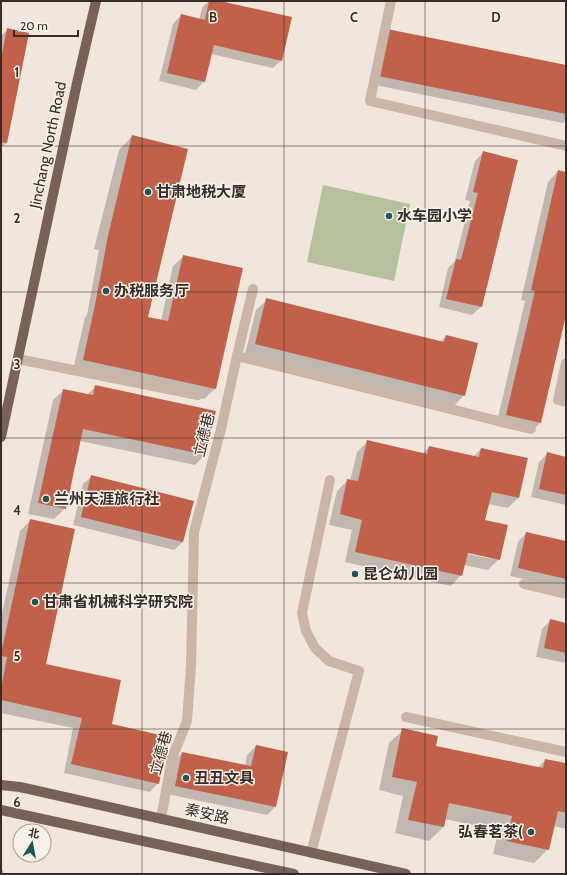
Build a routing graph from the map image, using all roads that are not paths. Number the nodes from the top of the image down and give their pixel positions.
1 (96, 1) edge
2 (391, 1) edge
3 (566, 146) edge
4 (253, 289) dead end
5 (237, 356) junction
6 (18, 359) junction
7 (566, 363) edge
8 (198, 395) dead end
9 (562, 401) edge
10 (531, 429) dead end
11 (1, 437) edge
12 (330, 480) dead end
13 (524, 584) dead end
14 (566, 594) edge
15 (406, 717) dead end
16 (566, 752) edge
17 (1, 786) edge
18 (1, 810) edge
19 (161, 819) junction
20 (311, 853) junction
21 (294, 874) edge
22 (406, 874) edge

1 - 6 main road, Jinchang North Road
2 - 3 lane
4 - 5 lane, 立德巷
5 - 10 lane
5 - 19 lane, 立德巷
6 - 8 lane
6 - 11 main road, Jinchang North Road
7 - 9 lane
12 - 20 lane
13 - 14 lane
15 - 16 lane
17 - 19 main road, 秦安路
18 - 21 main road
19 - 20 main road, 秦安路
20 - 22 main road, 秦安路

